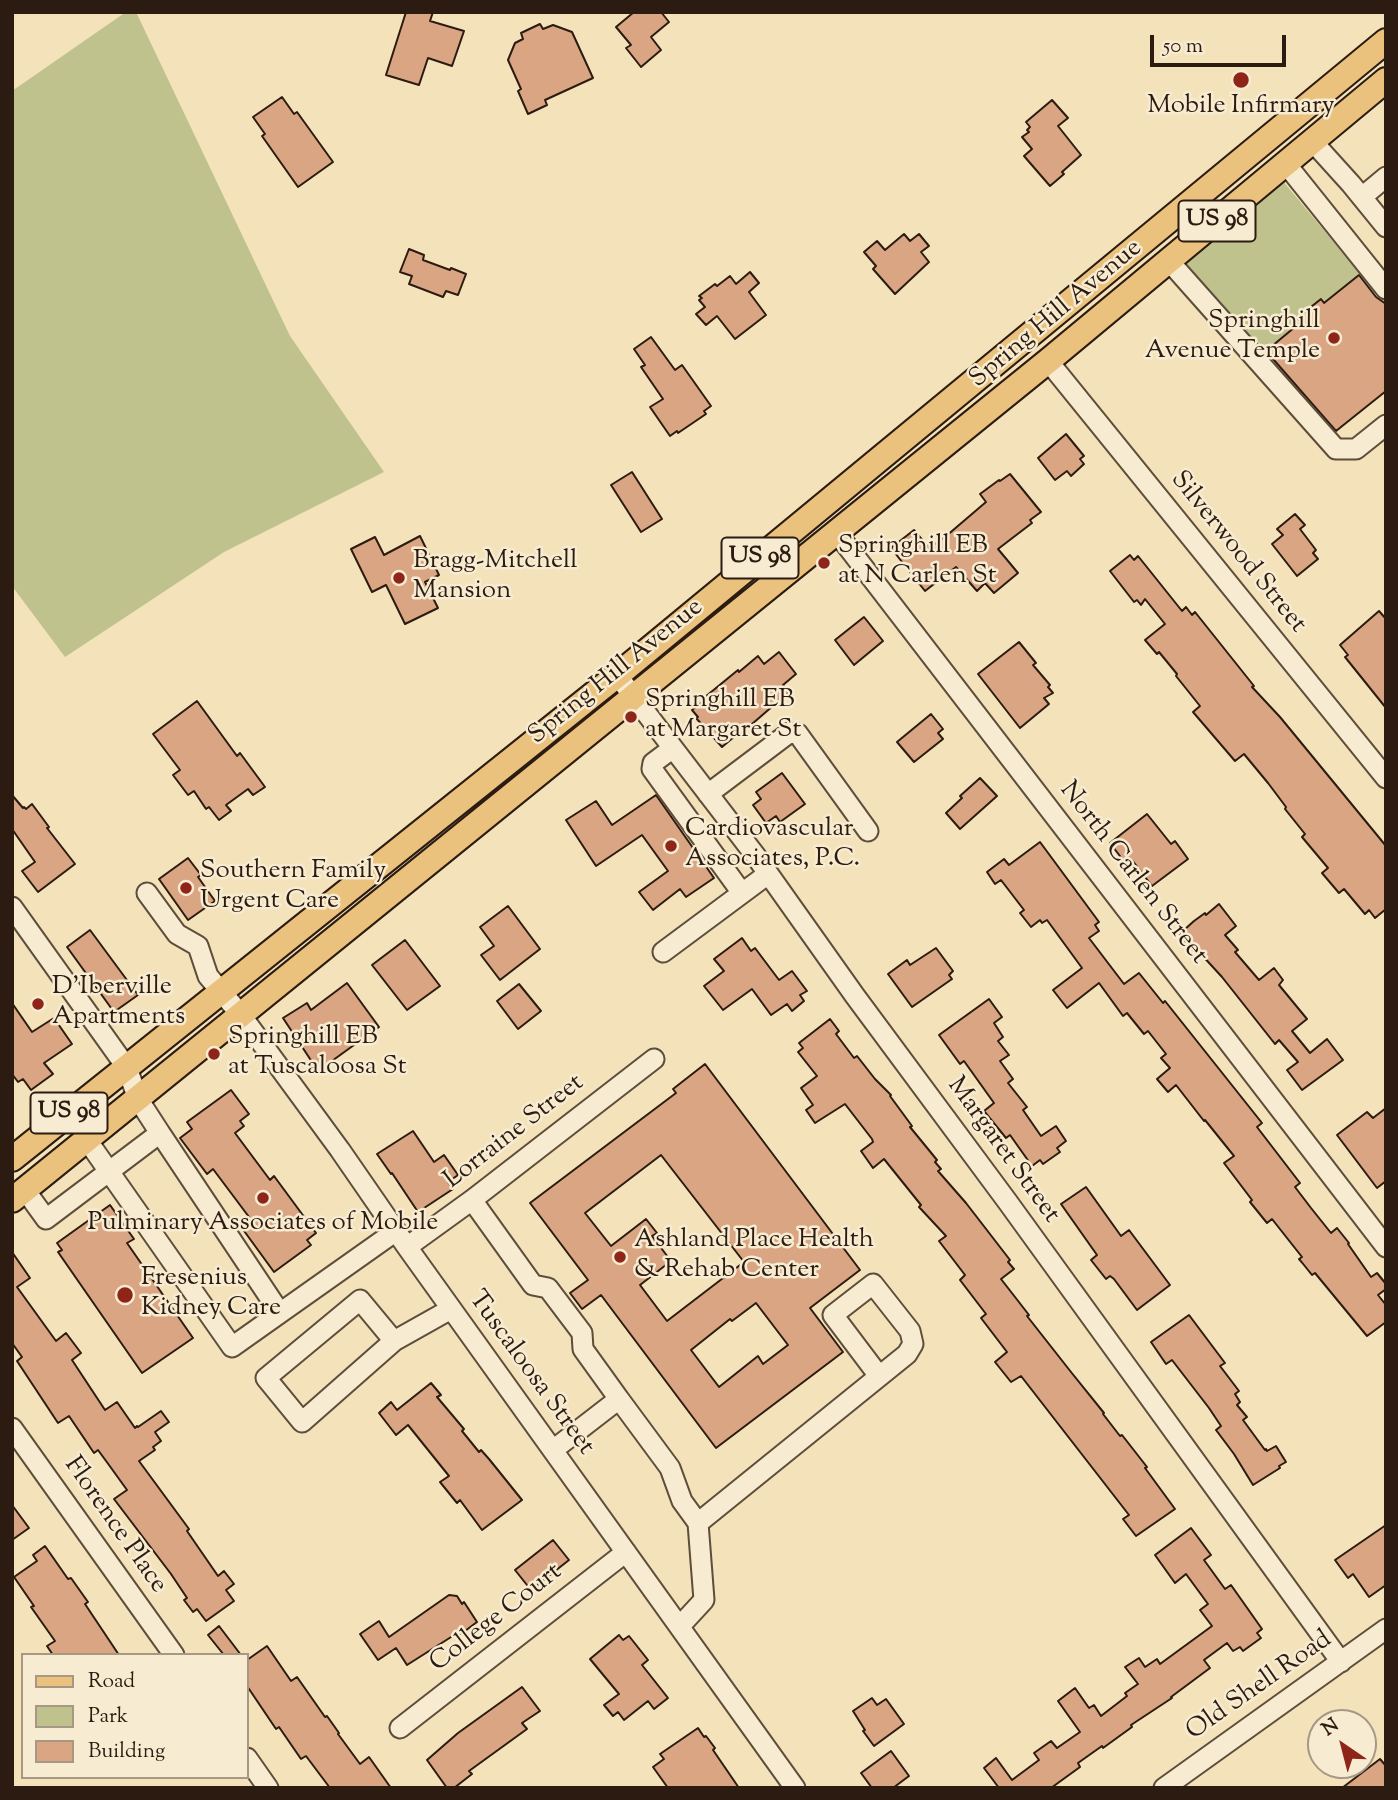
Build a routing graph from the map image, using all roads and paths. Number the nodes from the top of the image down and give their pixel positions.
1 (1386, 41) edge
2 (1386, 80) edge
3 (1296, 115) junction
4 (1314, 140) junction
5 (1286, 164) junction
6 (1386, 177) edge
7 (1356, 191) junction
8 (1386, 227) edge
9 (1169, 261) junction
10 (1386, 289) edge
11 (1048, 362) junction
12 (1386, 425) edge
13 (837, 533) junction
14 (617, 675) junction
15 (634, 697) junction
16 (673, 748) junction
17 (1386, 778) edge
18 (708, 794) junction
19 (721, 811) junction
20 (696, 830) junction
21 (868, 831) dead end
22 (768, 874) junction
23 (147, 893) dead end
24 (742, 893) junction
25 (12, 907) edge
26 (663, 952) dead end
27 (221, 992) junction
28 (241, 1015) junction
29 (654, 1059) dead end
30 (127, 1068) junction
31 (138, 1099) junction
32 (160, 1133) junction
33 (87, 1140) junction
34 (15, 1152) edge
35 (110, 1171) junction
36 (18, 1195) edge
37 (472, 1200) junction
38 (401, 1239) junction
39 (1386, 1247) edge
40 (451, 1309) junction
41 (279, 1313) junction
42 (394, 1341) junction
43 (879, 1376) junction
44 (619, 1399) junction
45 (12, 1427) edge
46 (553, 1450) junction
47 (698, 1523) junction
48 (626, 1552) junction
49 (680, 1626) junction
50 (1386, 1629) edge
51 (172, 1653) edge
52 (1341, 1662) junction
53 (400, 1728) dead end
54 (248, 1759) edge
55 (268, 1788) edge
56 (795, 1788) edge
57 (1164, 1788) edge

1 - 3 main road, Spring Hill Avenue / US 98
2 - 4 main road, Spring Hill Avenue / US 98
3 - 4 street
3 - 14 main road, Spring Hill Avenue / US 98
4 - 5 main road, Spring Hill Avenue / US 98
4 - 7 street
5 - 9 main road, Spring Hill Avenue / US 98
5 - 10 street
6 - 7 street
7 - 8 street
9 - 11 main road, Spring Hill Avenue / US 98
9 - 12 street
11 - 13 main road, Spring Hill Avenue / US 98
11 - 17 street, Silverwood Street
13 - 15 main road, Spring Hill Avenue / US 98
13 - 39 street, North Carlen Street
14 - 15 street, Margaret Street
14 - 27 main road, Spring Hill Avenue / US 98
15 - 16 street, Margaret Street
15 - 28 main road, Spring Hill Avenue / US 98
16 - 18 street, Margaret Street
16 - 20 street
18 - 19 street, Margaret Street
18 - 21 street
19 - 20 street
19 - 22 street, Margaret Street
20 - 24 street
22 - 24 street
22 - 52 street, Margaret Street
23 - 27 street, Tuscaloosa Street
24 - 26 street
25 - 30 street
27 - 28 street, Tuscaloosa Street
27 - 30 main road, Spring Hill Avenue / US 98
28 - 31 main road, Spring Hill Avenue / US 98
28 - 38 street, Tuscaloosa Street
29 - 37 street, Lorraine Street
30 - 31 street
30 - 34 main road, Spring Hill Avenue / US 98
31 - 32 street
31 - 33 main road, Spring Hill Avenue / US 98
32 - 35 street
32 - 41 street
33 - 35 street
33 - 36 main road, Spring Hill Avenue / US 98
35 - 36 street
35 - 41 street, Lorraine Street
37 - 38 street, Lorraine Street
37 - 44 street
38 - 40 street, Tuscaloosa Street
38 - 41 street, Lorraine Street
40 - 42 street
40 - 46 street, Tuscaloosa Street
42 - 42 street
43 - 43 street
43 - 47 street
44 - 46 street
44 - 47 street
45 - 51 street, Florence Place
46 - 48 street, Tuscaloosa Street
47 - 49 street
48 - 49 street, Tuscaloosa Street
48 - 53 street, College Court
49 - 56 street, Tuscaloosa Street
50 - 52 street, Old Shell Road
52 - 57 street, Old Shell Road
54 - 55 street

